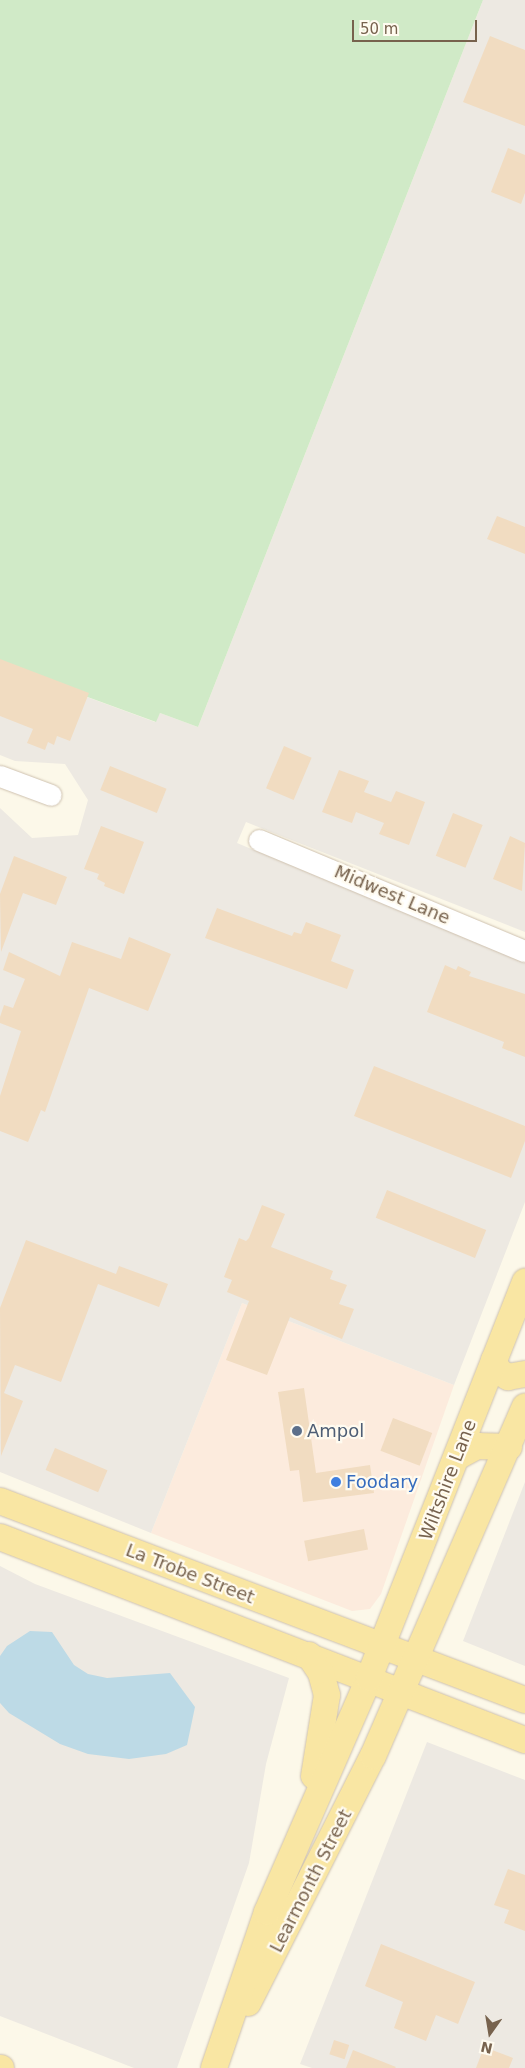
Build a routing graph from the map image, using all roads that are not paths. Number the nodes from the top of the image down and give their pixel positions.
1 (0, 776) edge
2 (51, 795) dead end
3 (259, 840) dead end
4 (525, 951) edge
5 (525, 1282) edge
6 (494, 1360) junction
7 (525, 1374) edge
8 (525, 1406) edge
9 (509, 1447) junction
10 (457, 1457) junction
11 (0, 1501) edge
12 (0, 1538) edge
13 (122, 1559) junction
14 (190, 1611) junction
15 (381, 1647) junction
16 (309, 1655) junction
17 (416, 1659) junction
18 (369, 1678) junction
19 (403, 1692) junction
20 (525, 1700) edge
21 (525, 1740) edge
22 (306, 1822) junction
23 (214, 2068) edge

1 - 2 street
3 - 4 street, Midwest Lane
5 - 6 main road, Wiltshire Lane
6 - 7 main road
6 - 10 main road, Wiltshire Lane
8 - 9 main road
9 - 10 main road
9 - 17 main road
10 - 15 main road, Wiltshire Lane
11 - 13 main road, La Trobe Street
12 - 14 main road, La Trobe Street
13 - 14 main road
13 - 15 main road, La Trobe Street
14 - 16 main road, La Trobe Street
15 - 17 main road, La Trobe Street
15 - 18 main road, Wiltshire Lane
16 - 18 main road, La Trobe Street
16 - 22 main road
17 - 19 main road
17 - 20 main road, La Trobe Street
18 - 19 main road, La Trobe Street
18 - 22 main road, Learmonth Street
19 - 21 main road, La Trobe Street
19 - 23 main road, Learmonth Street
22 - 23 main road, Learmonth Street

